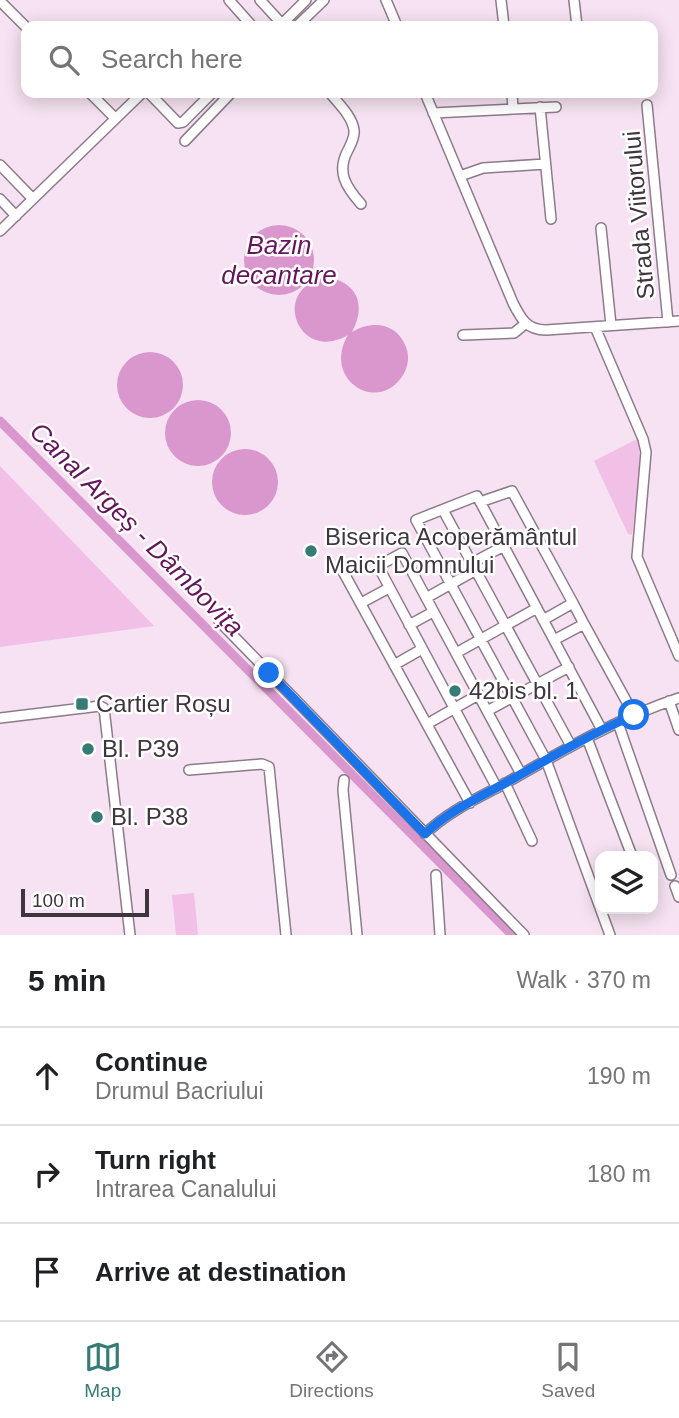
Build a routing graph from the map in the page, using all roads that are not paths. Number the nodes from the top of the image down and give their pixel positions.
1 (229, 0) edge
2 (260, 0) edge
3 (324, 0) edge
4 (386, 0) edge
5 (501, 0) edge
6 (574, 0) edge
7 (0, 1) edge
8 (299, 2) edge
9 (248, 21) edge
10 (278, 21) edge
11 (284, 21) edge
12 (302, 21) edge
13 (395, 21) edge
14 (503, 21) edge
15 (577, 21) edge
16 (21, 22) edge
17 (95, 98) edge
18 (137, 98) edge
19 (154, 98) edge
20 (207, 98) edge
21 (226, 98) edge
22 (333, 98) edge
23 (427, 98) edge
24 (512, 98) edge
25 (648, 105) dead end
26 (540, 107) junction
27 (556, 107) dead end
28 (513, 108) junction
29 (433, 113) junction
30 (115, 118) junction
31 (185, 141) dead end
32 (545, 164) junction
33 (0, 165) edge
34 (460, 176) junction
35 (0, 199) edge
36 (33, 199) junction
37 (361, 204) dead end
38 (16, 216) junction
39 (551, 219) dead end
40 (601, 228) dead end
41 (0, 231) edge
42 (668, 321) junction
43 (679, 321) edge
44 (525, 324) junction
45 (611, 325) junction
46 (595, 327) junction
47 (463, 335) dead end
48 (480, 502) junction
49 (443, 510) junction
50 (504, 546) junction
51 (340, 566) dead end
52 (474, 566) junction
53 (451, 584) junction
54 (389, 588) junction
55 (426, 598) junction
56 (360, 603) junction
57 (573, 603) junction
58 (537, 608) junction
59 (433, 612) junction
60 (543, 620) junction
61 (219, 621) dead end
62 (584, 624) junction
63 (409, 625) junction
64 (506, 625) junction
65 (481, 639) junction
66 (554, 640) junction
67 (422, 649) junction
68 (456, 653) junction
69 (679, 656) edge
70 (394, 665) junction
71 (569, 667) junction
72 (537, 684) junction
73 (478, 695) junction
74 (512, 698) junction
75 (679, 698) edge
76 (669, 701) junction
77 (454, 709) junction
78 (487, 711) junction
79 (634, 715) junction
80 (0, 718) edge
81 (618, 723) junction
82 (426, 724) junction
83 (603, 730) junction
84 (679, 730) edge
85 (587, 738) junction
86 (571, 746) junction
87 (546, 760) junction
88 (189, 770) dead end
89 (521, 774) junction
90 (344, 780) dead end
91 (501, 785) junction
92 (470, 803) junction
93 (425, 834) junction
94 (532, 841) dead end
95 (630, 851) edge
96 (436, 875) dead end
97 (671, 875) dead end
98 (675, 886) dead end
99 (679, 897) edge
100 (127, 934) edge
101 (286, 935) edge
102 (357, 935) edge
103 (440, 935) edge
104 (524, 935) edge
105 (610, 935) edge

1 - 9 street
2 - 10 street
3 - 12 street
4 - 13 street
5 - 14 street
6 - 15 street
7 - 16 street
8 - 11 street
17 - 30 street
18 - 30 street
19 - 20 street
21 - 31 street
22 - 37 street
23 - 29 street
24 - 28 street
25 - 42 street, Strada Viitorului
26 - 27 street
26 - 28 street
26 - 32 street
28 - 29 street
29 - 34 street
30 - 36 street
32 - 34 street
32 - 39 street
33 - 36 street
34 - 44 street
35 - 38 street
36 - 38 street
38 - 41 street
40 - 45 street, Strada Viitorului
42 - 43 street, Strada Viitorului
42 - 45 street, Strada Viitorului
44 - 46 street, Strada Viitorului
44 - 47 street
45 - 46 street, Strada Viitorului
46 - 69 street
48 - 49 street
48 - 50 street
48 - 57 street
49 - 52 street
49 - 53 street
50 - 52 street
50 - 58 street
51 - 56 street
52 - 53 street
52 - 64 street
53 - 55 street
53 - 65 street
54 - 55 street
54 - 56 street
54 - 63 street
55 - 59 street
56 - 70 street
57 - 60 street
57 - 62 street
58 - 60 street
58 - 64 street
59 - 63 street
59 - 68 street
60 - 66 street
61 - 93 street
62 - 66 street
62 - 79 street
63 - 67 street
64 - 65 street
64 - 72 street
65 - 68 street
65 - 74 street
66 - 71 street
67 - 70 street
67 - 77 street
68 - 73 street
70 - 82 street
71 - 72 street
71 - 83 street
72 - 74 street
72 - 86 street
73 - 77 street
73 - 78 street
74 - 78 street
74 - 87 street
75 - 76 street
76 - 79 street
76 - 84 street
77 - 82 street
77 - 91 street
78 - 89 street
79 - 81 street
80 - 100 street
81 - 83 street
81 - 97 street
82 - 92 street
83 - 85 street
85 - 86 street
85 - 95 street
86 - 87 street
87 - 89 street
87 - 105 street
88 - 101 street
89 - 91 street
90 - 102 street
91 - 92 street
91 - 94 street
92 - 93 street
93 - 104 street
96 - 103 street
98 - 99 street

